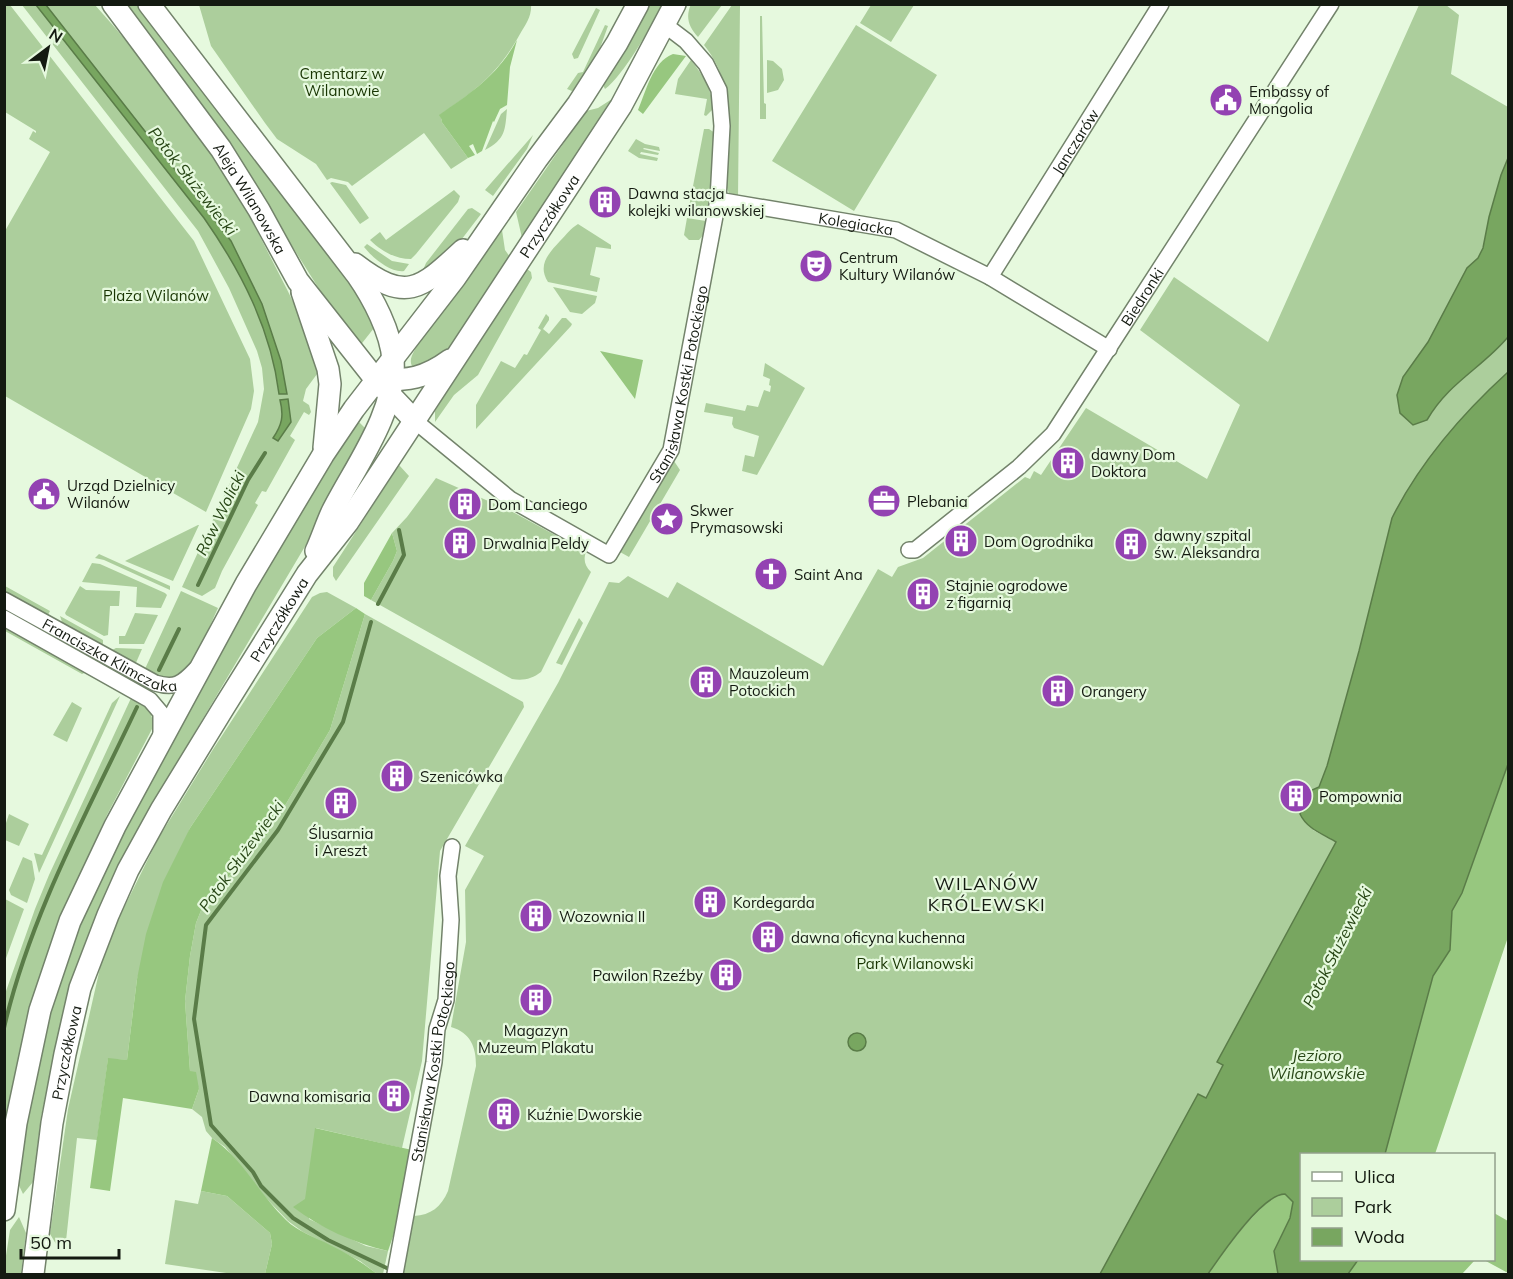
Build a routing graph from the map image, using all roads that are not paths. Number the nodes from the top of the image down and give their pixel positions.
1 (113, 4) edge
2 (149, 4) edge
3 (638, 4) edge
4 (675, 4) edge
5 (1161, 4) edge
6 (1331, 4) edge
7 (665, 25) junction
8 (718, 200) junction
9 (490, 225) junction
10 (340, 252) junction
11 (990, 277) junction
12 (298, 281) junction
13 (1109, 348) junction
14 (458, 355) junction
15 (393, 359) junction
16 (385, 385) junction
17 (415, 421) junction
18 (323, 454) junction
19 (909, 550) dead end
20 (307, 574) junction
21 (4, 600) edge
22 (4, 618) edge
23 (209, 655) junction
24 (159, 745) junction
25 (452, 847) dead end
26 (4, 1210) edge
27 (396, 1267) edge
28 (33, 1275) edge

1 - 12 main road, Aleja Wilanowska
2 - 10 main road
3 - 9 main road
4 - 7 main road, Przyczółkowa
5 - 11 street, Janczarów
6 - 13 street, Biedronki
7 - 8 street, Stanisława Kostki Potockiego
7 - 14 main road, Przyczółkowa
8 - 11 street, Kolegiacka
8 - 17 street, Stanisława Kostki Potockiego
9 - 10 main road
9 - 15 main road
10 - 15 main road
11 - 13 street, Kolegiacka
12 - 16 main road, Aleja Wilanowska
12 - 18 main road
13 - 19 street, Biedronki
14 - 16 main road
14 - 17 main road, Przyczółkowa
15 - 16 main road
16 - 17 main road, Aleja Wilanowska
16 - 18 main road
16 - 20 main road
17 - 20 main road, Przyczółkowa
18 - 23 main road
20 - 28 main road, Przyczółkowa
21 - 23 street, Franciszka Klimczaka
22 - 24 street, Franciszka Klimczaka
23 - 24 main road
24 - 26 main road
25 - 27 street, Stanisława Kostki Potockiego

